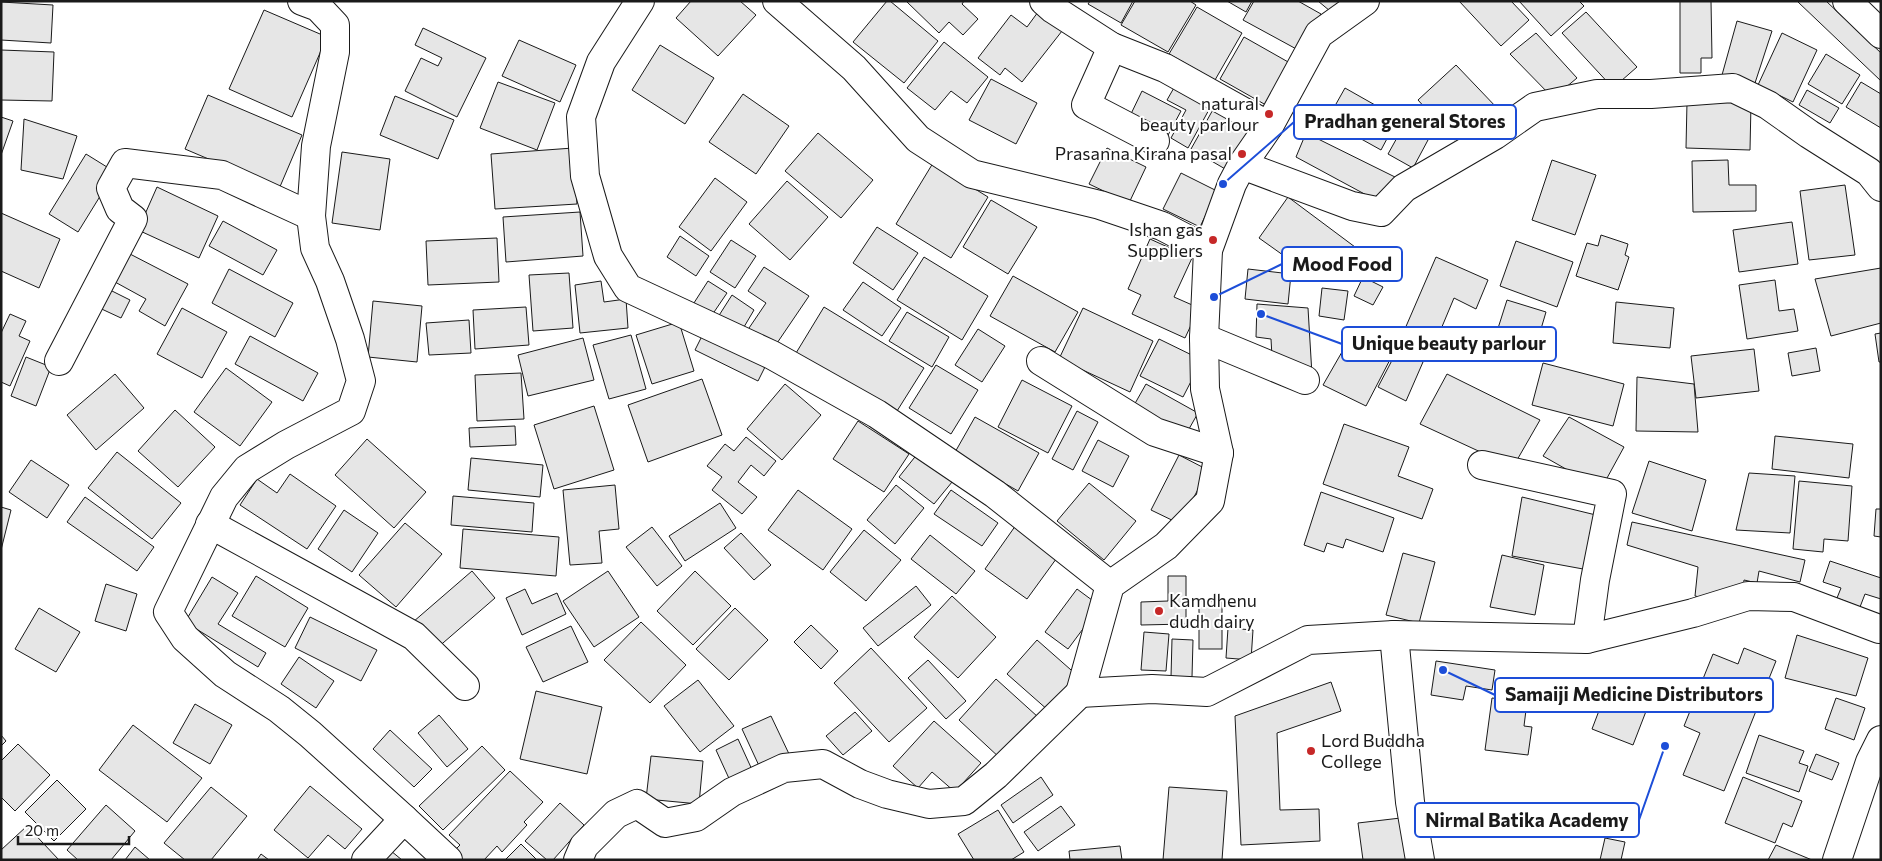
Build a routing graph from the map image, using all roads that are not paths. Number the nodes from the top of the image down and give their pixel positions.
1 (302, 1) edge
2 (640, 1) edge
3 (777, 1) edge
4 (1044, 1) edge
5 (1365, 1) edge
6 (1847, 1) edge
7 (1881, 34) edge
8 (1112, 47) junction
9 (1269, 126) junction
10 (1155, 141) dead end
11 (1242, 165) junction
12 (1881, 187) edge
13 (311, 216) junction
14 (1208, 250) junction
15 (1204, 338) junction
16 (59, 361) dead end
17 (1041, 361) dead end
18 (1305, 380) dead end
19 (1219, 452) junction
20 (1482, 465) dead end
21 (210, 524) junction
22 (1110, 585) junction
23 (1880, 629) edge
24 (1394, 635) junction
25 (1586, 639) junction
26 (465, 686) dead end
27 (1080, 694) junction
28 (1881, 740) edge
29 (404, 819) junction
30 (366, 860) edge
31 (448, 860) edge
32 (578, 860) edge
33 (1420, 860) edge
34 (1837, 860) edge

1 - 13 street
2 - 22 street
3 - 14 street
4 - 8 street
5 - 9 street
6 - 7 street
8 - 9 street
8 - 10 street
9 - 11 street
11 - 12 street
11 - 14 street
13 - 16 street
13 - 21 street
14 - 15 street
15 - 18 street
15 - 19 street
17 - 19 street
19 - 22 street
20 - 25 street
21 - 26 street
21 - 29 street
22 - 27 street
23 - 25 street
24 - 25 street
24 - 27 street
24 - 33 street
27 - 32 street
28 - 34 street
29 - 30 street
29 - 31 street

